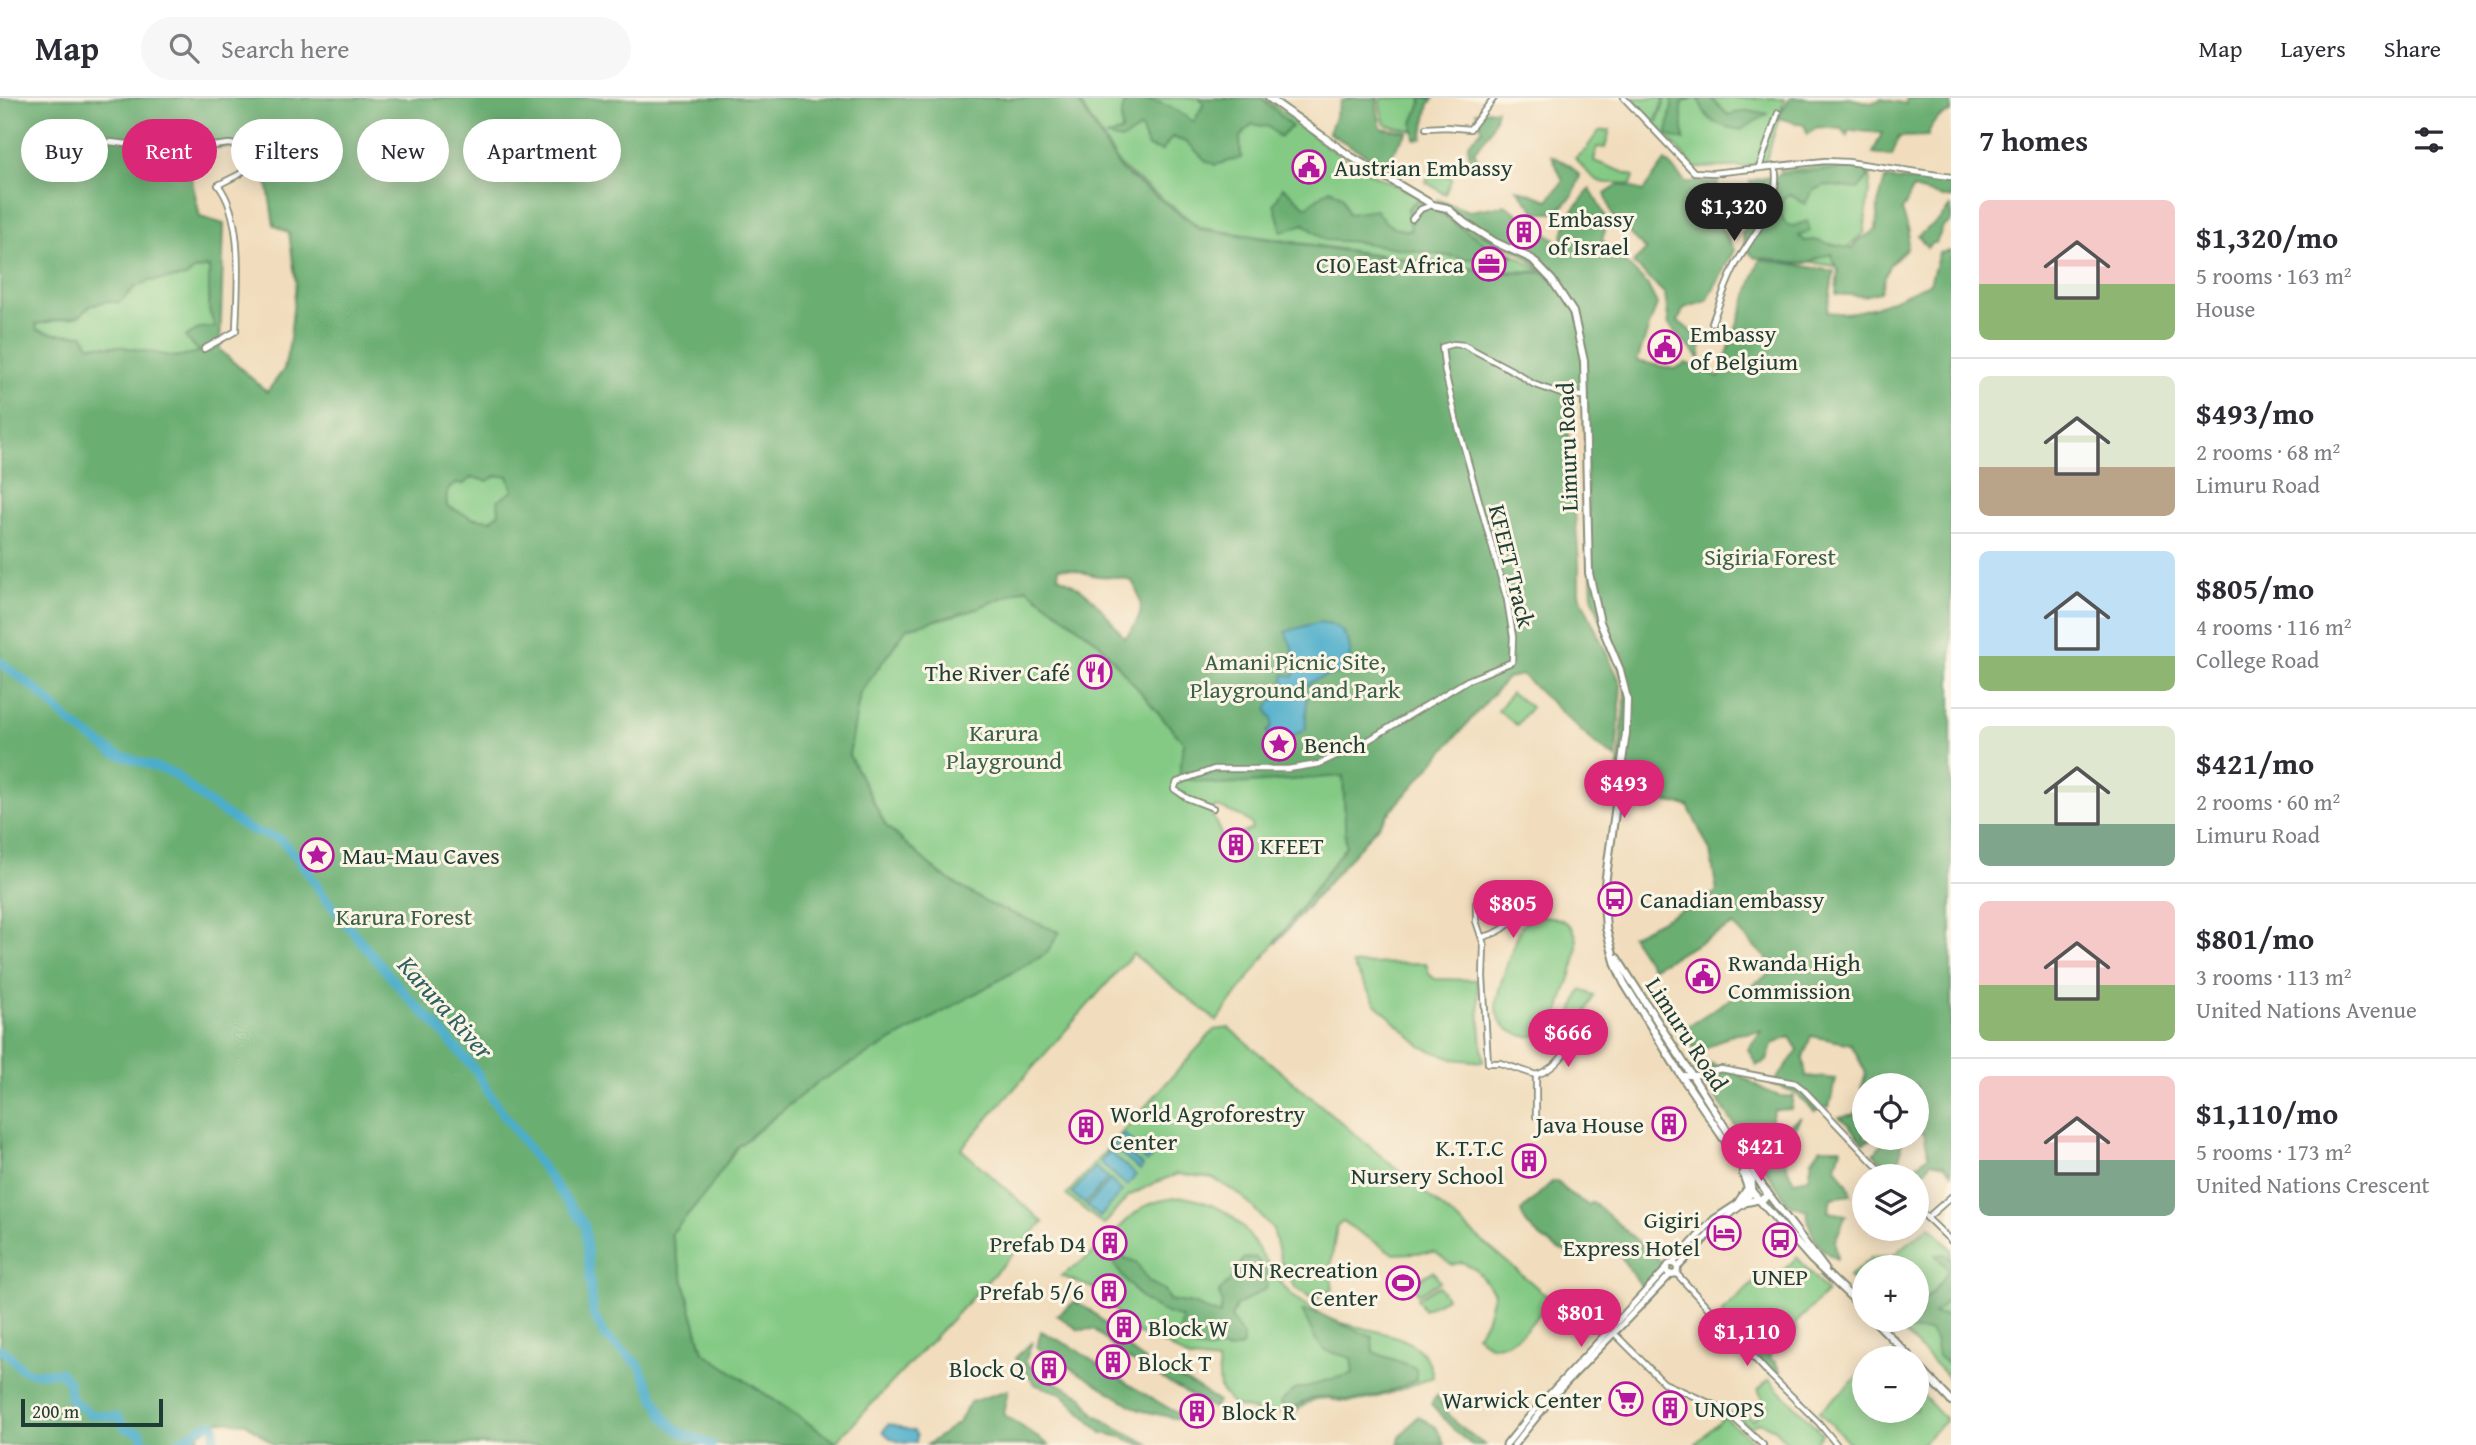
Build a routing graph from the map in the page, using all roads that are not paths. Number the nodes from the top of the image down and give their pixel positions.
1 (1269, 98) edge
2 (1494, 98) edge
3 (1624, 98) edge
4 (1778, 113) dead end
5 (1426, 128) dead end
6 (108, 142) edge
7 (1775, 166) junction
8 (1759, 168) junction
9 (1951, 177) edge
10 (1433, 205) junction
11 (1412, 219) dead end
12 (1712, 323) dead end
13 (204, 349) dead end
14 (1584, 396) junction
15 (1213, 808) dead end
16 (1483, 937) junction
17 (1612, 951) junction
18 (1575, 1035) dead end
19 (1536, 1075) junction
20 (1681, 1075) junction
21 (1692, 1076) junction
22 (1689, 1086) junction
23 (1701, 1097) junction
24 (1536, 1116) dead end
25 (1728, 1144) junction
26 (1875, 1164) edge
27 (1761, 1184) junction
28 (1752, 1188) junction
29 (1767, 1192) junction
30 (1951, 1196) edge
31 (1759, 1199) junction
32 (1743, 1201) junction
33 (1929, 1216) edge
34 (1929, 1220) edge
35 (1951, 1241) edge
36 (1673, 1269) junction
37 (1828, 1274) junction
38 (1852, 1297) edge
39 (1885, 1332) edge
40 (1614, 1333) junction
41 (1899, 1346) edge
42 (1929, 1378) edge
43 (1951, 1401) edge
44 (1506, 1445) edge
45 (1514, 1445) edge
46 (1763, 1445) edge
47 (1837, 1445) edge

1 - 10 main road, Limuru Road
2 - 5 street
3 - 8 street
4 - 8 street
6 - 13 street
7 - 8 street
7 - 9 street
7 - 12 street
10 - 11 street
10 - 14 main road, Limuru Road
14 - 15 street, KFEET Track
14 - 17 main road, Limuru Road
16 - 16 street
16 - 19 street
17 - 20 main road, Limuru Road
17 - 21 main road, Limuru Road
18 - 19 street
19 - 24 street
20 - 21 street
20 - 22 main road, Limuru Road
21 - 22 street
21 - 23 main road, Limuru Road
21 - 26 street
22 - 23 main road, Limuru Road
23 - 25 main road, Limuru Road
23 - 27 main road, Limuru Road
25 - 28 main road, Limuru Road
25 - 32 main road
27 - 28 main road
27 - 29 main road, Limuru Road
28 - 31 main road, Limuru Road
28 - 32 street
29 - 31 main road
29 - 37 main road, Limuru Road
30 - 33 street
31 - 32 main road
31 - 37 main road, Limuru Road
32 - 36 street
34 - 35 street
36 - 40 street
36 - 44 street
36 - 47 street
37 - 38 main road, Limuru Road
39 - 41 main road
40 - 45 street
40 - 46 street
42 - 43 main road

